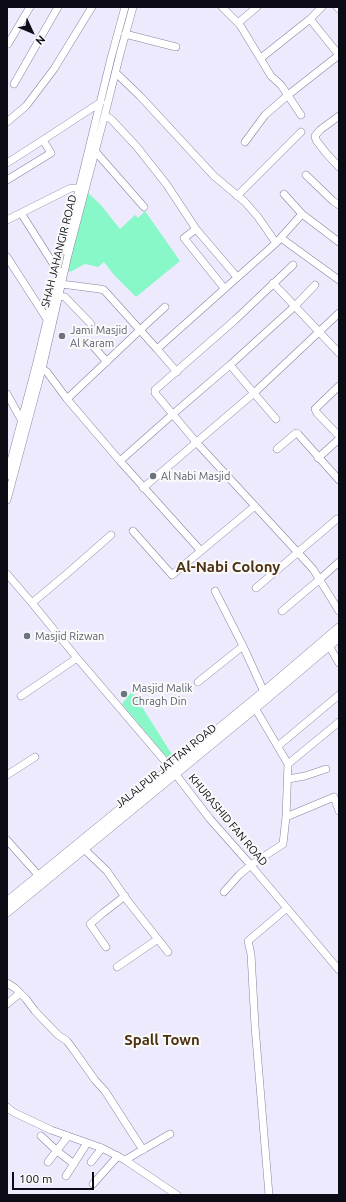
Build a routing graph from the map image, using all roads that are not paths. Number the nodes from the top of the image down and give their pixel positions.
1 (30, 7) edge
2 (58, 7) edge
3 (92, 7) edge
4 (125, 7) edge
5 (133, 7) edge
6 (222, 7) edge
7 (257, 7) edge
8 (322, 7) edge
9 (310, 19) junction
10 (238, 23) junction
11 (125, 34) junction
12 (8, 44) dead end
13 (176, 47) dead end
14 (339, 55) edge
15 (261, 58) junction
16 (116, 74) junction
17 (14, 84) dead end
18 (288, 95) junction
19 (101, 102) junction
20 (301, 115) dead end
21 (105, 116) junction
22 (339, 116) edge
23 (7, 122) edge
24 (301, 132) dead end
25 (44, 140) junction
26 (245, 142) dead end
27 (95, 151) junction
28 (7, 163) edge
29 (339, 167) edge
30 (306, 175) dead end
31 (7, 180) edge
32 (79, 188) junction
33 (284, 194) dead end
34 (236, 196) junction
35 (339, 206) edge
36 (144, 208) dead end
37 (21, 213) junction
38 (302, 214) junction
39 (7, 220) edge
40 (196, 229) junction
41 (278, 240) junction
42 (339, 242) edge
43 (7, 257) edge
44 (293, 265) dead end
45 (59, 273) junction
46 (237, 277) junction
47 (339, 280) edge
48 (273, 283) junction
49 (61, 284) junction
50 (315, 285) dead end
51 (224, 288) junction
52 (58, 296) junction
53 (295, 306) junction
54 (165, 307) dead end
55 (339, 313) edge
56 (47, 319) junction
57 (91, 324) dead end
58 (140, 330) junction
59 (319, 331) junction
60 (93, 346) dead end
61 (157, 349) junction
62 (339, 353) edge
63 (107, 362) junction
64 (230, 365) junction
65 (42, 369) junction
66 (177, 372) junction
67 (339, 386) edge
68 (254, 393) junction
69 (7, 396) edge
70 (67, 399) junction
71 (173, 414) junction
72 (276, 419) dead end
73 (22, 421) junction
74 (339, 438) edge
75 (196, 442) junction
76 (277, 449) dead end
77 (318, 458) junction
78 (120, 461) junction
79 (8, 472) edge
80 (339, 480) edge
81 (143, 488) junction
82 (7, 500) edge
83 (254, 506) junction
84 (337, 518) dead end
85 (133, 531) dead end
86 (111, 535) dead end
87 (201, 551) junction
88 (298, 553) junction
89 (339, 562) edge
90 (7, 574) edge
91 (320, 579) junction
92 (256, 588) dead end
93 (215, 591) dead end
94 (32, 603) junction
95 (282, 611) dead end
96 (339, 611) edge
97 (336, 637) edge
98 (243, 646) junction
99 (77, 658) junction
100 (339, 663) edge
101 (198, 682) dead end
102 (264, 692) junction
103 (339, 695) edge
104 (22, 696) dead end
105 (256, 708) junction
106 (339, 722) edge
107 (212, 738) junction
108 (278, 746) junction
109 (35, 757) dead end
110 (288, 764) junction
111 (326, 769) dead end
112 (173, 770) junction
113 (7, 775) edge
114 (288, 779) junction
115 (339, 811) edge
116 (286, 817) junction
117 (7, 840) edge
118 (84, 849) junction
119 (251, 865) junction
120 (39, 876) junction
121 (224, 892) dead end
122 (125, 896) junction
123 (8, 906) edge
124 (287, 908) junction
125 (158, 939) junction
126 (106, 947) dead end
127 (168, 952) dead end
128 (117, 967) dead end
129 (339, 970) edge
130 (7, 983) edge
131 (20, 993) junction
132 (7, 1004) edge
133 (7, 1108) edge
134 (170, 1134) dead end
135 (41, 1136) dead end
136 (68, 1136) junction
137 (87, 1143) junction
138 (102, 1148) junction
139 (143, 1150) junction
140 (57, 1151) junction
141 (118, 1156) junction
142 (126, 1160) junction
143 (48, 1162) dead end
144 (91, 1162) dead end
145 (74, 1164) junction
146 (66, 1176) dead end
147 (93, 1184) dead end
148 (177, 1195) edge
149 (269, 1195) edge

1 - 12 street
2 - 17 street
3 - 23 street
4 - 19 street, SHAH JAHANGIR ROAD
5 - 11 street, SHAH JAHANGIR ROAD
6 - 10 street
7 - 10 street
8 - 9 street
9 - 14 street
9 - 15 street
10 - 15 street
11 - 13 street
11 - 16 street, SHAH JAHANGIR ROAD
14 - 18 street
15 - 18 street
16 - 21 street, SHAH JAHANGIR ROAD
16 - 34 street
18 - 20 street
18 - 26 street
19 - 25 street
19 - 32 street, SHAH JAHANGIR ROAD
21 - 27 street, SHAH JAHANGIR ROAD
21 - 40 street
22 - 29 street
24 - 34 street
25 - 28 street
25 - 31 street
27 - 36 street
27 - 49 street, SHAH JAHANGIR ROAD
30 - 35 street
32 - 37 street
32 - 45 street, SHAH JAHANGIR ROAD
33 - 38 street
34 - 41 street
37 - 39 street
37 - 45 street
38 - 41 street
38 - 42 street
40 - 46 street
40 - 51 street
41 - 46 street
41 - 47 street
43 - 56 street
44 - 48 street
45 - 56 street, SHAH JAHANGIR ROAD
46 - 51 street
48 - 53 street
48 - 66 street
49 - 52 street, SHAH JAHANGIR ROAD
49 - 58 street
50 - 53 street
51 - 61 street
52 - 57 street
52 - 65 street, SHAH JAHANGIR ROAD
53 - 59 street
53 - 64 street
54 - 58 street
55 - 59 street
56 - 73 street, SHAH JAHANGIR ROAD
58 - 61 street
58 - 63 street
59 - 62 street
59 - 68 street
60 - 63 street
61 - 66 street
63 - 70 street
64 - 68 street
64 - 71 street
65 - 70 street
65 - 82 street, SHAH JAHANGIR ROAD
66 - 71 street
67 - 74 street
68 - 72 street
68 - 75 street
69 - 73 street
70 - 78 street
71 - 75 street
71 - 78 street
73 - 79 street, SHAH JAHANGIR ROAD
74 - 77 street
75 - 81 street
75 - 83 street
76 - 77 street
77 - 80 street
78 - 81 street
81 - 87 street
83 - 87 street
83 - 88 street
84 - 88 street
85 - 87 street
86 - 94 street
88 - 91 street
88 - 92 street
89 - 91 street
90 - 94 street, KHURASHID FAN ROAD
91 - 95 street
91 - 96 street
93 - 98 street
94 - 99 street, KHURASHID FAN ROAD
97 - 100 street
97 - 102 main road, JALALPUR JATTAN ROAD
97 - 105 main road, JALALPUR JATTAN ROAD
98 - 101 street
98 - 102 street
99 - 104 street
99 - 112 street, KHURASHID FAN ROAD
102 - 107 main road, JALALPUR JATTAN ROAD
103 - 108 street
105 - 107 main road, JALALPUR JATTAN ROAD
105 - 108 street
106 - 110 street
107 - 112 main road, JALALPUR JATTAN ROAD
108 - 110 street
109 - 113 street
110 - 114 street
111 - 114 street
112 - 118 main road, JALALPUR JATTAN ROAD
112 - 119 street, KHURASHID FAN ROAD
112 - 120 main road, JALALPUR JATTAN ROAD
114 - 116 street
115 - 116 street
116 - 119 street
117 - 120 street
118 - 122 street
118 - 123 main road, JALALPUR JATTAN ROAD
119 - 121 street
119 - 124 street, KHURASHID FAN ROAD
120 - 123 main road, JALALPUR JATTAN ROAD
122 - 125 street
122 - 126 street
124 - 129 street, KHURASHID FAN ROAD
124 - 149 street
125 - 127 street
125 - 128 street
130 - 131 street
131 - 132 street
131 - 139 street
133 - 136 street
134 - 139 street
135 - 140 street
136 - 137 street
136 - 140 street
137 - 138 street
137 - 145 street
138 - 141 street
138 - 144 street
139 - 142 street
140 - 143 street
140 - 145 street
141 - 142 street
141 - 147 street
142 - 148 street
145 - 146 street

